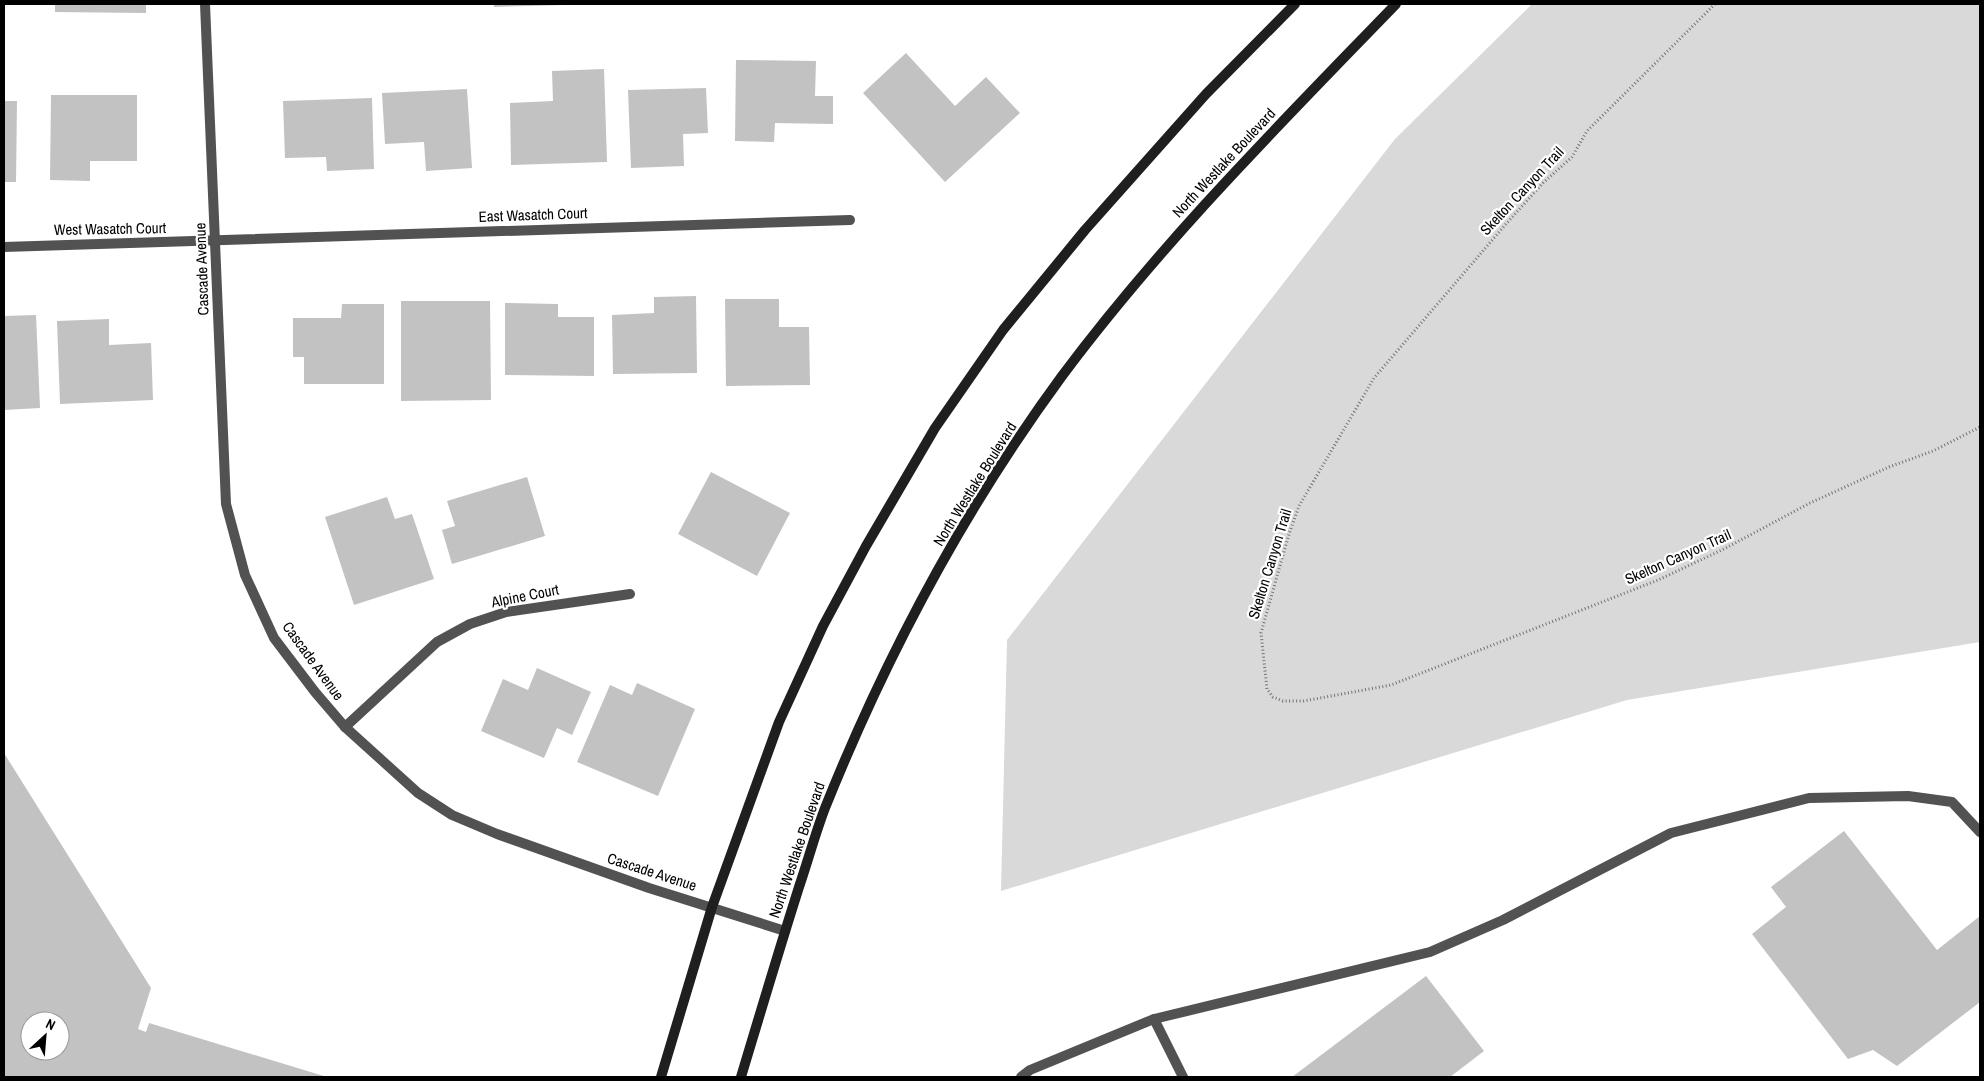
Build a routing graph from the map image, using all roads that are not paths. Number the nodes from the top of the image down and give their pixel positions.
1 (205, 4) edge
2 (1295, 4) edge
3 (1396, 4) edge
4 (850, 220) dead end
5 (216, 242) junction
6 (4, 247) edge
7 (630, 594) dead end
8 (345, 727) junction
9 (1980, 832) edge
10 (712, 907) junction
11 (785, 930) junction
12 (1154, 1020) junction
13 (661, 1077) edge
14 (741, 1077) edge
15 (1021, 1077) edge
16 (1183, 1077) edge

1 - 5 street, Cascade Avenue
2 - 10 main road
3 - 11 main road, North Westlake Boulevard
4 - 5 street, East Wasatch Court
5 - 6 street, West Wasatch Court
5 - 8 street, Cascade Avenue
7 - 8 street, Alpine Court
8 - 10 street, Cascade Avenue
9 - 12 street
10 - 11 street, Cascade Avenue
10 - 13 main road
11 - 14 main road, North Westlake Boulevard
12 - 15 street
12 - 16 street

